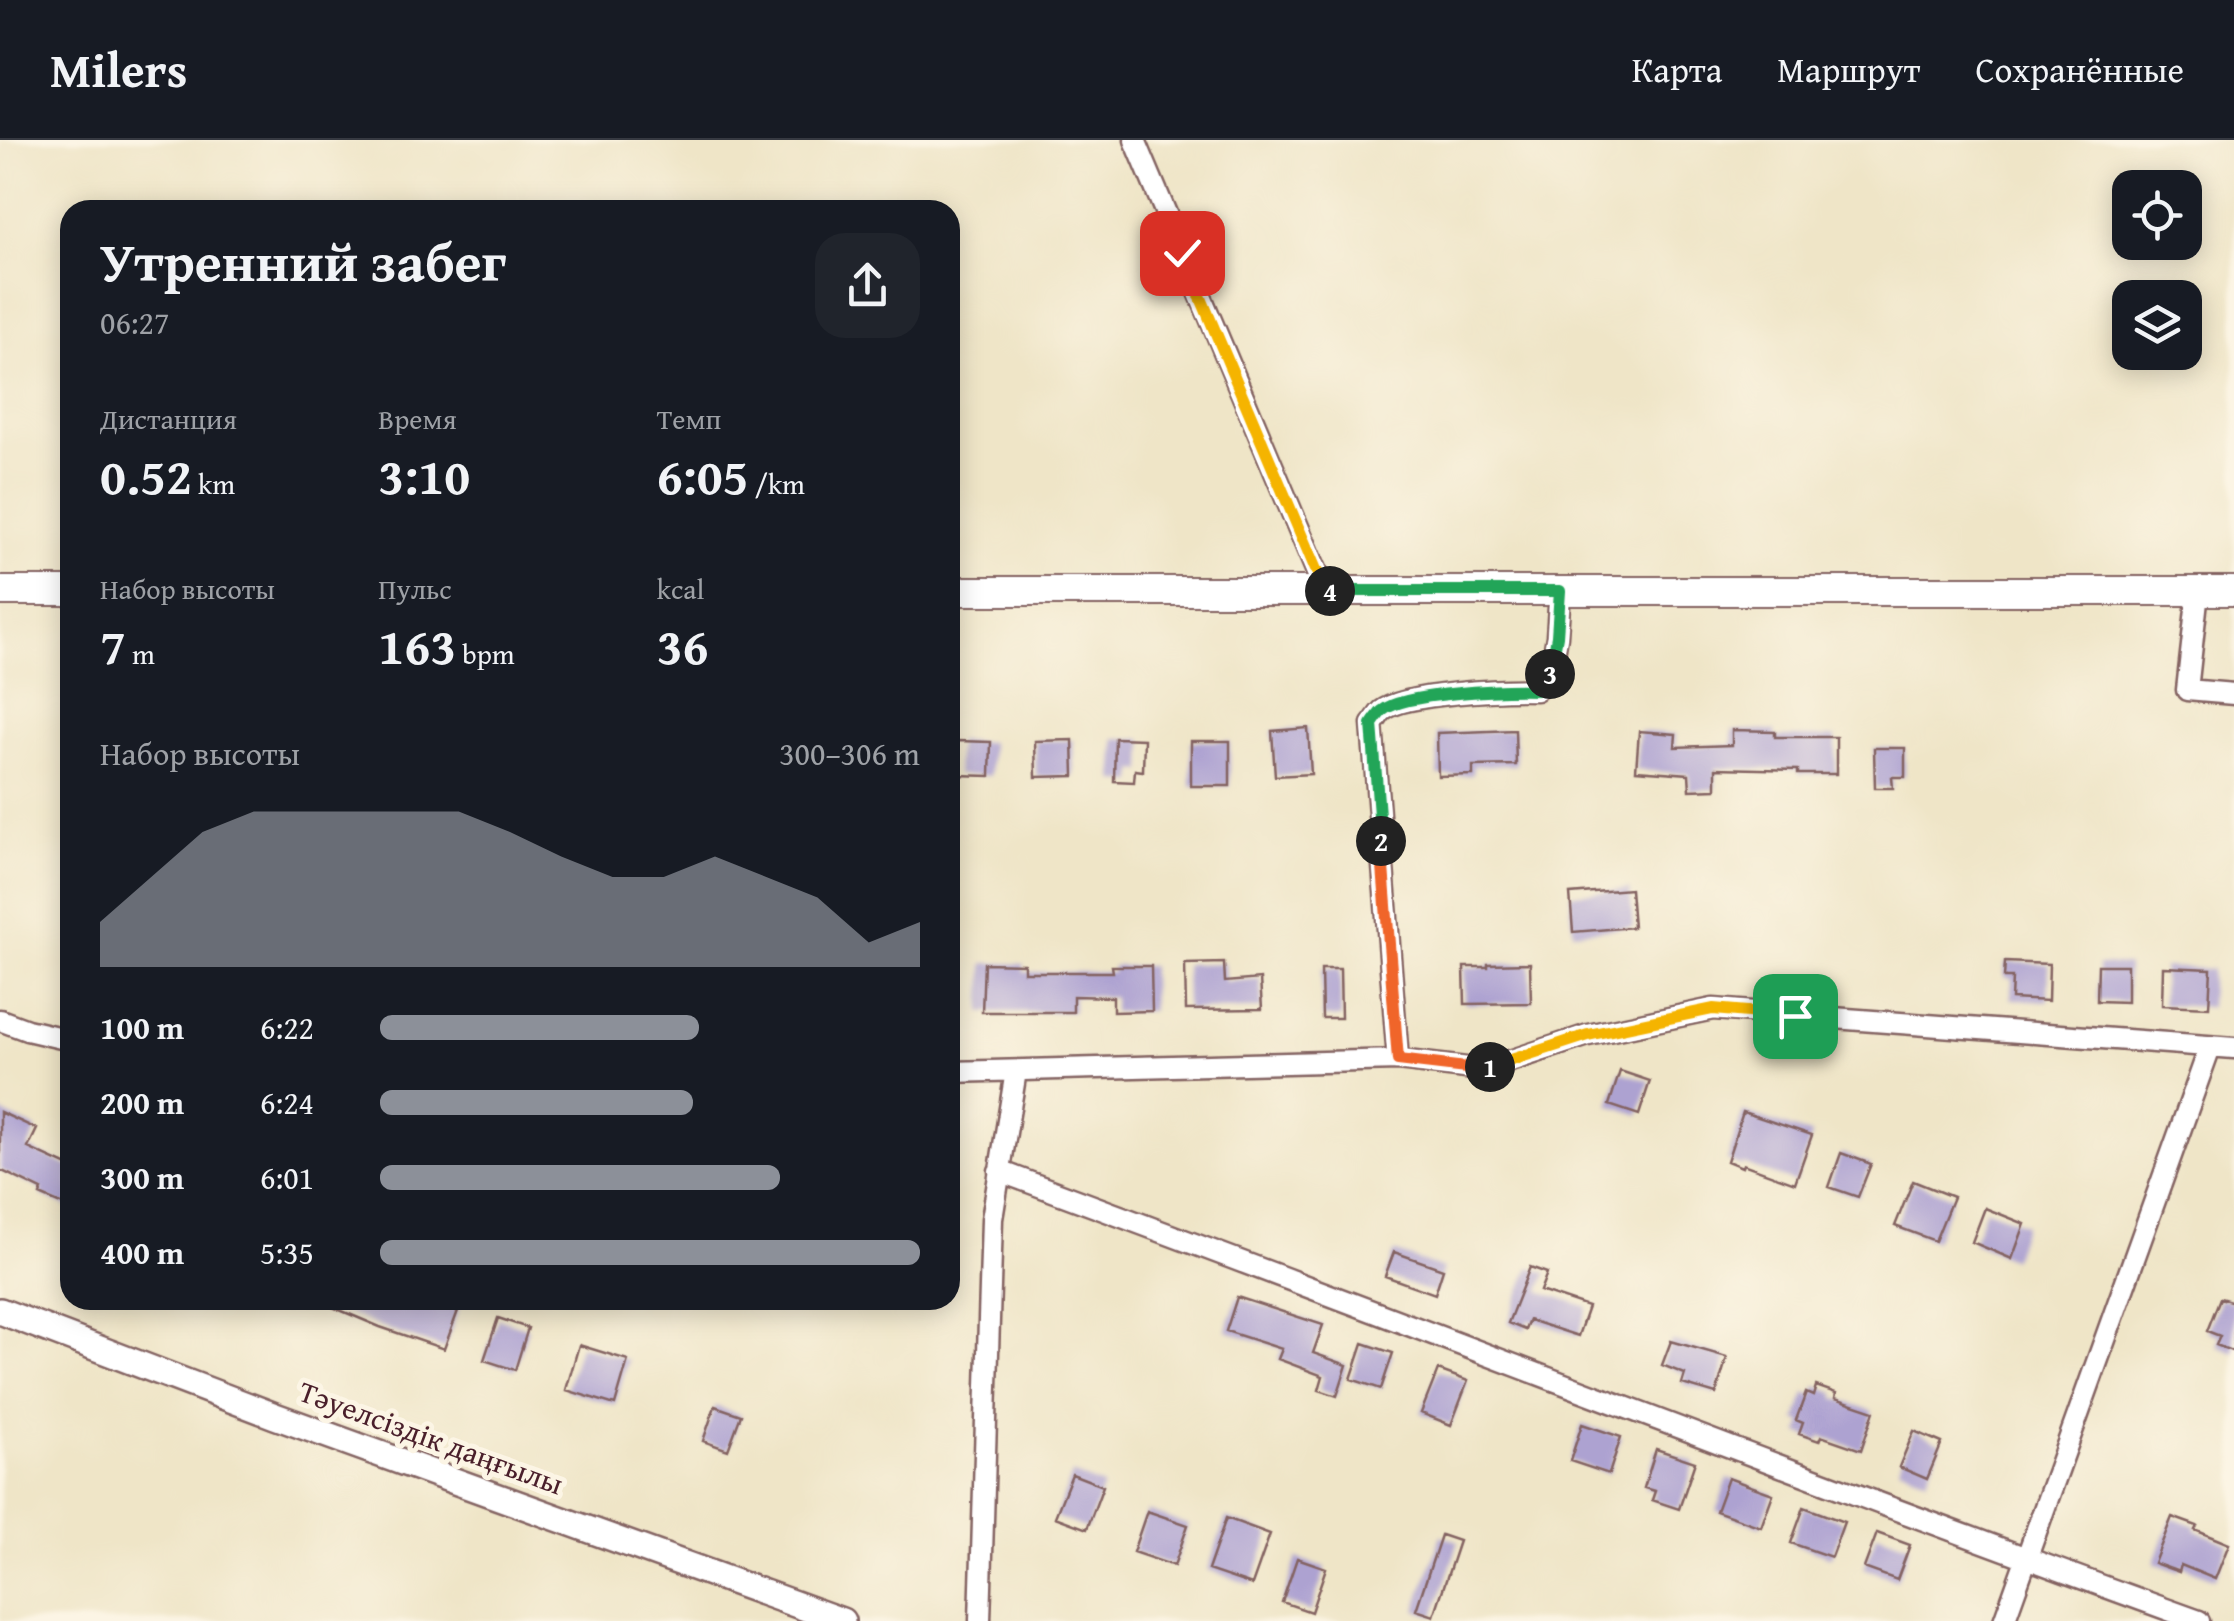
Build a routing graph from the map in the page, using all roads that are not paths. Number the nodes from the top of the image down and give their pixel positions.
1 (1134, 140) edge
2 (0, 591) edge
3 (60, 591) edge
4 (960, 591) edge
5 (1325, 591) junction
6 (1560, 591) junction
7 (2198, 591) junction
8 (2234, 591) edge
9 (2234, 694) edge
10 (0, 1020) edge
11 (60, 1038) edge
12 (2210, 1046) junction
13 (2234, 1048) edge
14 (1398, 1060) junction
15 (1016, 1071) junction
16 (960, 1072) edge
17 (1000, 1172) junction
18 (0, 1311) edge
19 (2026, 1559) junction
20 (842, 1621) edge
21 (980, 1621) edge
22 (2004, 1621) edge
23 (2198, 1621) edge

1 - 5 street
2 - 3 main road
4 - 5 main road
5 - 6 main road
6 - 7 main road
6 - 14 street
7 - 8 main road
7 - 9 street
10 - 11 street
12 - 13 street
12 - 14 street
12 - 19 street
14 - 15 street
15 - 16 street
15 - 17 street
17 - 19 street
17 - 21 street
18 - 20 street, Тәуелсіздік даңғылы
19 - 22 street
19 - 23 street

